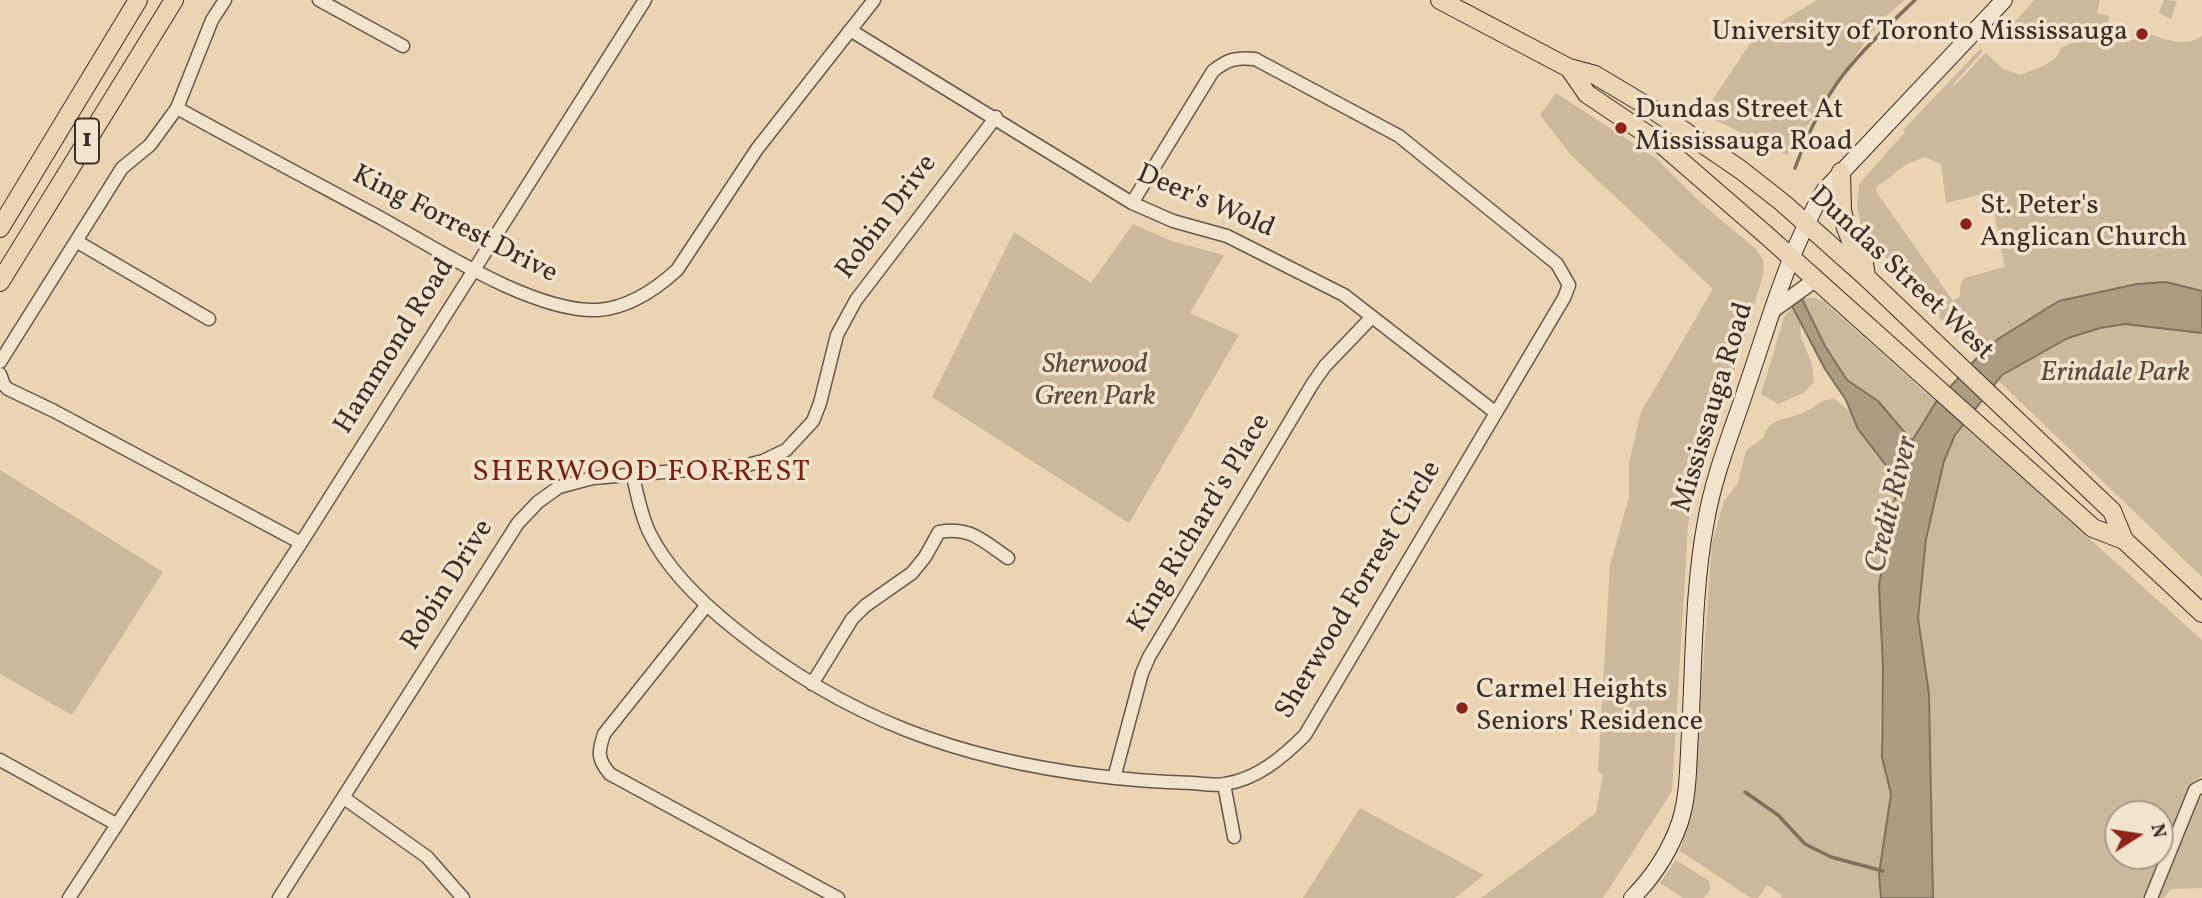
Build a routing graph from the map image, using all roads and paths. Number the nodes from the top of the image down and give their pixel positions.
1 (138, 0) edge
2 (174, 0) edge
3 (225, 0) edge
4 (319, 0) edge
5 (645, 0) edge
6 (874, 0) edge
7 (1440, 0) edge
8 (2004, 0) edge
9 (850, 30) junction
10 (402, 46) dead end
11 (1569, 68) junction
12 (177, 108) junction
13 (996, 117) junction
14 (1841, 172) junction
15 (1132, 203) junction
16 (1807, 224) junction
17 (0, 228) edge
18 (76, 241) junction
19 (1792, 259) junction
20 (474, 269) junction
21 (1866, 277) junction
22 (1815, 280) junction
23 (0, 282) edge
24 (1772, 312) junction
25 (1372, 317) junction
26 (209, 319) dead end
27 (0, 362) edge
28 (0, 374) edge
29 (1496, 413) junction
30 (633, 476) junction
31 (2124, 540) junction
32 (301, 544) junction
33 (1007, 558) dead end
34 (706, 606) junction
35 (2202, 613) edge
36 (812, 684) junction
37 (0, 760) edge
38 (1114, 778) junction
39 (1224, 784) junction
40 (2202, 786) edge
41 (344, 798) junction
42 (116, 824) junction
43 (1234, 836) dead end
44 (69, 898) edge
45 (279, 898) edge
46 (463, 898) edge
47 (838, 898) edge
48 (1632, 898) edge
49 (2151, 898) edge

1 - 17 main road, 1
2 - 23 main road, 1
3 - 12 street
4 - 10 street
5 - 20 street, Hammond Road
6 - 9 street, King Forrest Drive
7 - 11 main road, Dundas Street West
8 - 14 main road, Mississauga Road
9 - 13 street, Deer's Wold
9 - 20 street, King Forrest Drive
11 - 16 main road, Dundas Street West
11 - 19 main road, Dundas Street West
12 - 18 street
12 - 20 street, King Forrest Drive
13 - 15 street, Deer's Wold
13 - 30 street, Robin Drive
14 - 16 main road, Mississauga Road
14 - 21 main road
15 - 25 street, Deer's Wold
15 - 29 street, Sherwood Forrest Circle
16 - 19 main road, Mississauga Road
16 - 21 main road, Dundas Street West
18 - 26 street
18 - 27 street
19 - 22 main road, Dundas Street West
19 - 24 main road, Mississauga Road
20 - 32 street, Hammond Road
21 - 31 main road, Dundas Street West
22 - 24 street
22 - 31 main road, Dundas Street West
24 - 48 main road, Mississauga Road
25 - 29 street, Deer's Wold
25 - 38 street, King Richard's Place
28 - 32 street
29 - 39 street, Sherwood Forrest Circle
30 - 34 street, Sherwood Forrest Circle
30 - 41 street, Robin Drive
31 - 35 main road, Dundas Street West
32 - 42 street, Hammond Road
33 - 36 street
34 - 36 street, Sherwood Forrest Circle
34 - 47 street
36 - 38 street, Sherwood Forrest Circle
37 - 42 street
38 - 39 street, Sherwood Forrest Circle
39 - 43 street
40 - 49 street
41 - 45 street, Robin Drive
41 - 46 street
42 - 44 street, Hammond Road

